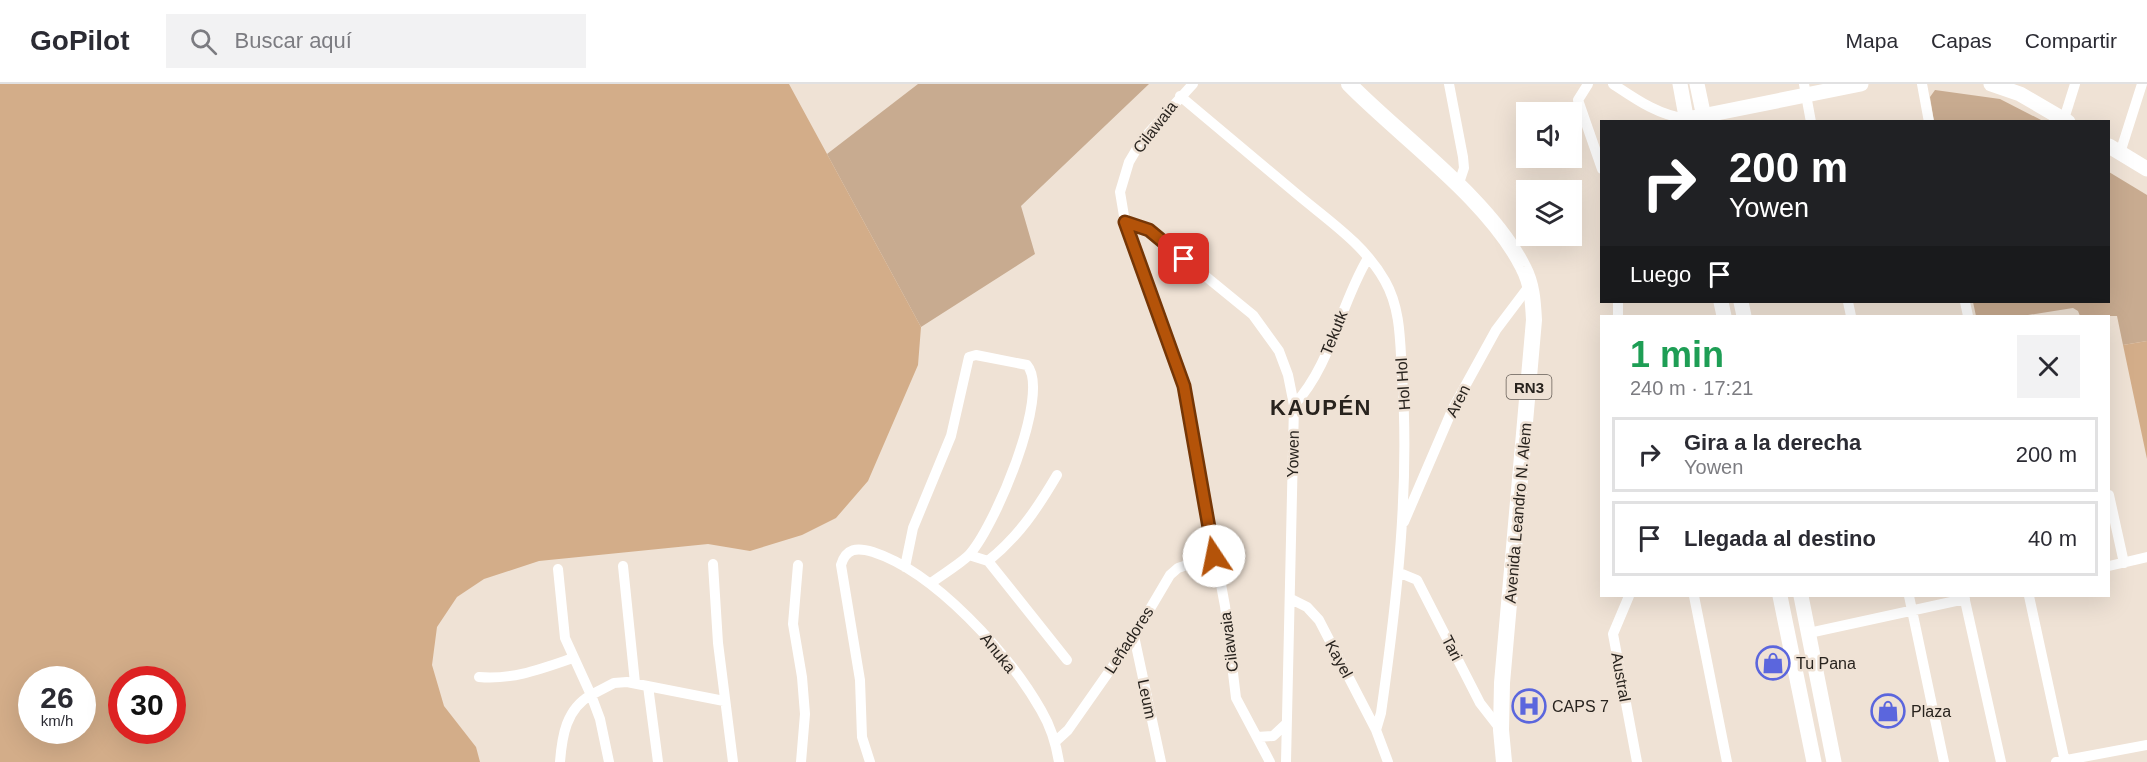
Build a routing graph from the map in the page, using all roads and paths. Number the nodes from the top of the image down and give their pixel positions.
1 (1193, 84) edge
2 (1348, 84) edge
3 (1449, 84) edge
4 (1588, 84) edge
5 (1613, 84) edge
6 (1680, 84) edge
7 (1697, 84) edge
8 (1861, 84) edge
9 (1922, 84) edge
10 (1991, 84) edge
11 (2075, 84) edge
12 (2142, 84) edge
13 (1805, 90) edge
14 (1179, 96) junction
15 (1704, 119) edge
16 (1683, 120) edge
17 (1687, 120) edge
18 (1811, 120) edge
19 (1929, 120) edge
20 (2066, 120) edge
21 (2115, 150) edge
22 (1600, 163) edge
23 (2147, 169) edge
24 (1458, 186) junction
25 (1125, 222) junction
26 (1368, 258) junction
27 (1530, 285) junction
28 (1294, 405) junction
29 (1057, 474) dead end
30 (2110, 500) edge
31 (1402, 525) junction
32 (969, 555) junction
33 (1214, 556) junction
34 (2147, 557) edge
35 (988, 561) junction
36 (2124, 563) junction
37 (713, 564) dead end
38 (798, 565) dead end
39 (623, 566) dead end
40 (2110, 566) edge
41 (905, 567) junction
42 (558, 569) dead end
43 (1400, 573) junction
44 (931, 583) junction
45 (1629, 597) edge
46 (1694, 597) edge
47 (1780, 597) edge
48 (1801, 597) edge
49 (1909, 597) edge
50 (1964, 597) edge
51 (2029, 597) edge
52 (1291, 599) junction
53 (1912, 610) junction
54 (1809, 633) junction
55 (1134, 636) junction
56 (573, 658) junction
57 (1068, 660) dead end
58 (479, 677) dead end
59 (635, 683) junction
60 (648, 686) junction
61 (591, 695) junction
62 (724, 701) junction
63 (1286, 724) junction
64 (1376, 730) junction
65 (1501, 730) junction
66 (1257, 737) junction
67 (1056, 741) junction
68 (2147, 745) edge
69 (2096, 758) edge
70 (2062, 761) edge
71 (560, 762) edge
72 (609, 762) edge
73 (658, 762) edge
74 (732, 762) edge
75 (801, 762) edge
76 (870, 762) edge
77 (1059, 762) edge
78 (1161, 762) edge
79 (1270, 762) edge
80 (1286, 762) edge
81 (1388, 762) edge
82 (1504, 762) edge
83 (1637, 762) edge
84 (1727, 762) edge
85 (1814, 762) edge
86 (1834, 762) edge
87 (1944, 762) edge
88 (2001, 762) edge

1 - 14 street, Cilawaia
2 - 24 highway, Avenida Leandro N. Alem / RN3
3 - 24 street
4 - 22 street
5 - 16 street
6 - 17 main road
7 - 15 main road
8 - 13 main road
9 - 19 street
10 - 20 main road
11 - 20 street
12 - 21 street
13 - 15 main road
13 - 18 street
14 - 25 street, Cilawaia
14 - 26 street, Hol Hol
21 - 23 main road
24 - 27 highway, Avenida Leandro N. Alem / RN3
25 - 28 street, Yowen
25 - 33 street, Cilawaia
26 - 28 street, Tekutk
26 - 31 street, Hol Hol
27 - 31 street, Aren
27 - 65 highway, Avenida Leandro N. Alem / RN3
28 - 52 street, Yowen
29 - 35 street
30 - 36 street
31 - 43 street, Hol Hol
32 - 35 street
32 - 41 street
32 - 44 street
33 - 55 street, Leñadores
33 - 66 street, Cilawaia
34 - 36 street
35 - 57 street
36 - 40 street
37 - 62 street
38 - 75 street
39 - 59 street
41 - 44 street, Anuka
41 - 76 street, Anuka
42 - 56 street
43 - 64 street, Hol Hol
43 - 65 street, Tari
44 - 67 street, Anuka
45 - 83 street, Austral
46 - 84 street
47 - 85 main road
48 - 54 main road
49 - 53 street
50 - 53 street
50 - 88 street
51 - 70 street
52 - 63 street, Yowen
52 - 64 street, Kayel
53 - 54 street
53 - 87 street
54 - 86 main road
55 - 67 street, Leñadores
55 - 78 street, Leum
56 - 58 street
56 - 61 street
59 - 60 street
59 - 61 street
60 - 62 street
60 - 73 street
61 - 71 street
61 - 72 street
62 - 74 street
63 - 66 street
63 - 80 street, Yowen
64 - 81 street
65 - 82 highway, Avenida Leandro N. Alem / RN3
66 - 79 street, Cilawaia
67 - 77 street, Anuka
68 - 69 street
69 - 70 street

